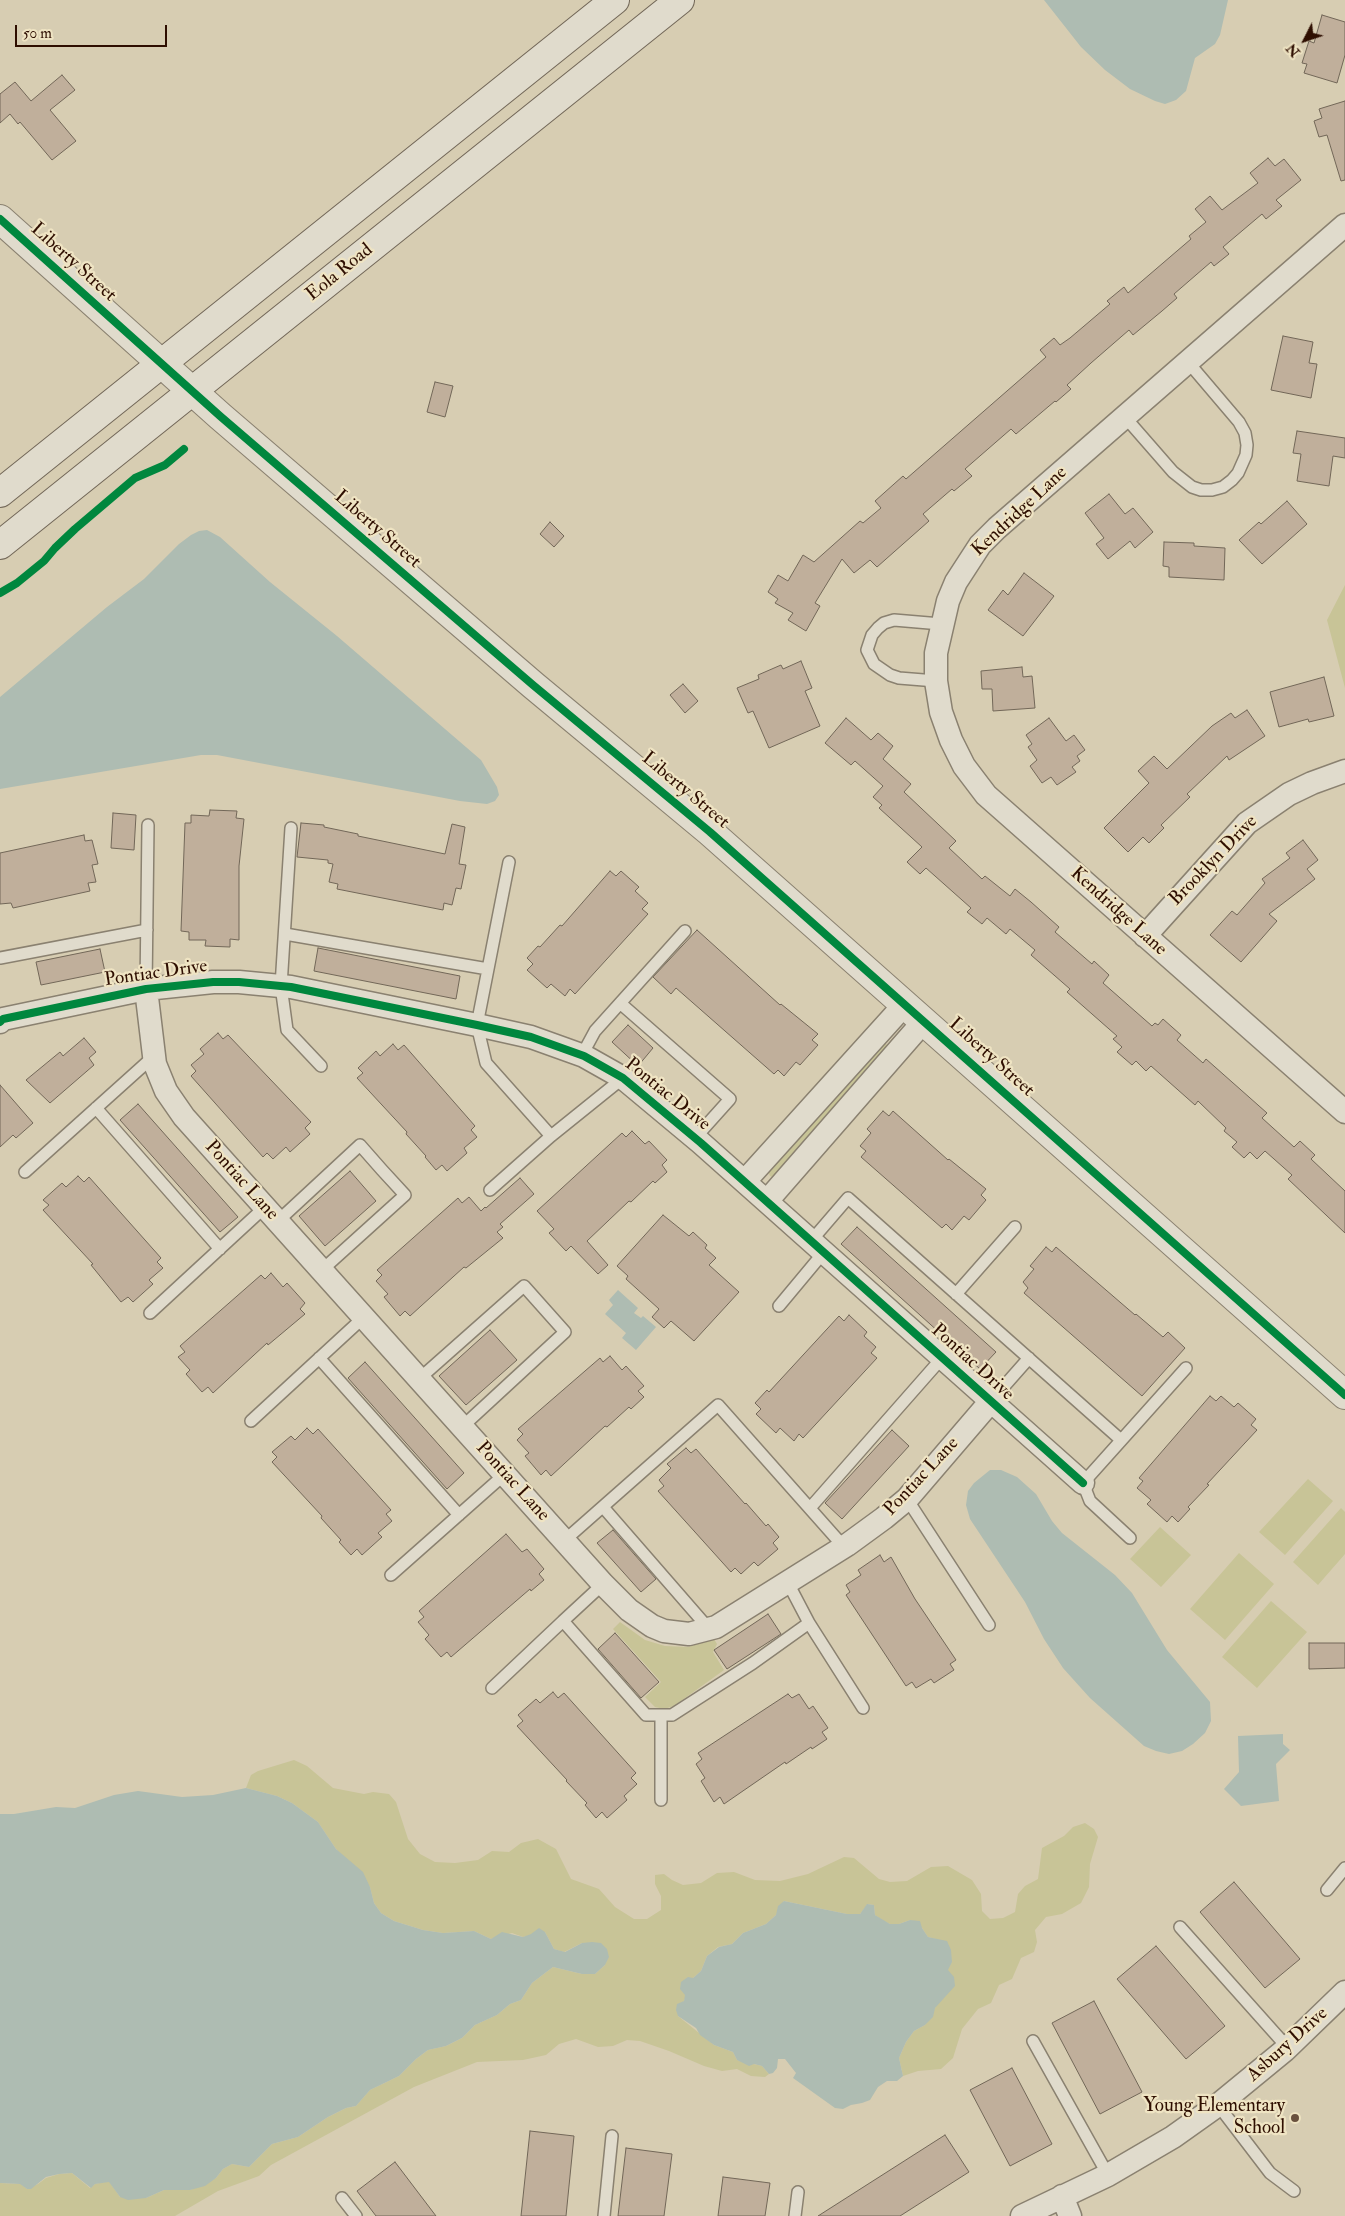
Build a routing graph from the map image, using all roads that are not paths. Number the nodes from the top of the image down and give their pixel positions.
1 (615, 0) edge
2 (680, 0) edge
3 (0, 219) edge
4 (1345, 225) edge
5 (1188, 362) junction
6 (161, 364) junction
7 (192, 391) junction
8 (1125, 417) junction
9 (0, 493) edge
10 (0, 545) edge
11 (942, 624) junction
12 (936, 681) junction
13 (1345, 771) edge
14 (148, 825) dead end
15 (291, 828) dead end
16 (509, 862) dead end
17 (147, 930) junction
18 (685, 931) dead end
19 (284, 934) junction
20 (1145, 936) junction
21 (0, 958) edge
22 (488, 969) junction
23 (281, 986) junction
24 (146, 989) junction
25 (620, 1003) junction
26 (914, 1013) junction
27 (1, 1019) edge
28 (477, 1025) junction
29 (582, 1055) junction
30 (154, 1056) junction
31 (321, 1066) dead end
32 (623, 1078) junction
33 (96, 1108) junction
34 (1345, 1112) edge
35 (552, 1136) junction
36 (695, 1138) junction
37 (25, 1172) dead end
38 (745, 1181) junction
39 (490, 1190) dead end
40 (767, 1201) junction
41 (271, 1214) junction
42 (1015, 1227) dead end
43 (818, 1247) junction
44 (220, 1249) junction
45 (322, 1270) junction
46 (956, 1294) junction
47 (778, 1306) dead end
48 (150, 1313) dead end
49 (364, 1317) junction
50 (319, 1358) junction
51 (942, 1358) junction
52 (1028, 1358) junction
53 (1186, 1368) dead end
54 (419, 1379) junction
55 (1345, 1395) edge
56 (991, 1401) junction
57 (250, 1421) dead end
58 (462, 1426) junction
59 (1121, 1440) junction
60 (505, 1474) junction
61 (1083, 1483) junction
62 (907, 1499) junction
63 (602, 1507) junction
64 (810, 1508) junction
65 (459, 1515) junction
66 (1130, 1538) dead end
67 (565, 1540) junction
68 (844, 1547) junction
69 (391, 1575) dead end
70 (788, 1583) junction
71 (603, 1584) junction
72 (563, 1621) junction
73 (809, 1623) junction
74 (989, 1625) dead end
75 (710, 1630) junction
76 (492, 1688) dead end
77 (863, 1708) dead end
78 (661, 1715) junction
79 (661, 1800) dead end
80 (1345, 1868) edge
81 (1327, 1890) dead end
82 (1180, 1927) dead end
83 (1345, 1992) edge
84 (1033, 2040) dead end
85 (1288, 2048) junction
86 (1218, 2105) junction
87 (612, 2136) dead end
88 (1108, 2175) junction
89 (798, 2192) dead end
90 (1294, 2192) dead end
91 (342, 2198) dead end
92 (1066, 2206) edge
93 (356, 2216) edge
94 (604, 2216) edge
95 (795, 2216) edge
96 (1022, 2216) edge

1 - 6 street
2 - 7 street, Eola Road
3 - 6 street, Liberty Street
4 - 5 street, Kendridge Lane
5 - 8 street, Kendridge Lane
5 - 8 lane
6 - 7 street, Liberty Street
6 - 9 street
7 - 10 street, Eola Road
7 - 26 street, Liberty Street
8 - 11 street, Kendridge Lane
11 - 12 street, Kendridge Lane
11 - 12 lane
12 - 20 street, Kendridge Lane
13 - 20 street, Brooklyn Drive
14 - 17 lane
15 - 19 lane
16 - 22 lane
17 - 21 lane
17 - 24 lane
18 - 25 lane
19 - 22 lane
19 - 23 lane
20 - 34 street, Kendridge Lane
22 - 28 lane
23 - 24 street, Pontiac Drive
23 - 28 street, Pontiac Drive
23 - 31 lane
24 - 27 street, Pontiac Drive
24 - 30 street, Pontiac Lane
25 - 29 lane
25 - 36 lane
26 - 38 street
26 - 40 street
26 - 55 street, Liberty Street
28 - 29 street, Pontiac Drive
28 - 35 lane
29 - 32 street, Pontiac Drive
30 - 33 lane
30 - 41 street, Pontiac Lane
32 - 35 lane
32 - 36 street, Pontiac Drive
33 - 37 lane
33 - 44 lane
35 - 39 lane
36 - 38 street, Pontiac Drive
38 - 40 street, Pontiac Drive
40 - 43 street, Pontiac Drive
41 - 44 lane
41 - 45 street, Pontiac Lane
41 - 45 lane
42 - 46 lane
43 - 46 lane
43 - 47 lane
43 - 51 street, Pontiac Drive
44 - 48 lane
45 - 49 street, Pontiac Lane
46 - 52 lane
49 - 50 lane
49 - 54 street, Pontiac Lane
50 - 57 lane
50 - 65 lane
51 - 56 street, Pontiac Drive
51 - 64 lane
52 - 56 lane
52 - 59 lane
53 - 59 lane
54 - 58 street, Pontiac Lane
54 - 58 lane
56 - 61 street, Pontiac Drive
56 - 62 street, Pontiac Lane
58 - 60 street, Pontiac Lane
59 - 61 lane
60 - 65 lane
60 - 67 street, Pontiac Lane
61 - 66 lane
62 - 68 street, Pontiac Lane
62 - 74 lane
63 - 64 lane
63 - 67 lane
63 - 75 lane
64 - 68 lane
65 - 69 lane
67 - 71 street, Pontiac Lane
68 - 70 street, Pontiac Lane
70 - 73 lane
70 - 75 street, Pontiac Lane
71 - 72 lane
71 - 75 street, Pontiac Lane
72 - 76 lane
72 - 78 lane
73 - 77 lane
73 - 78 lane
78 - 79 lane
80 - 81 lane
82 - 85 lane
83 - 85 street, Asbury Drive
84 - 88 lane
85 - 86 street, Asbury Drive
86 - 88 street, Asbury Drive
86 - 90 lane
87 - 94 lane
88 - 92 street, Asbury Drive
89 - 95 lane
91 - 93 lane
92 - 96 street, Asbury Drive

